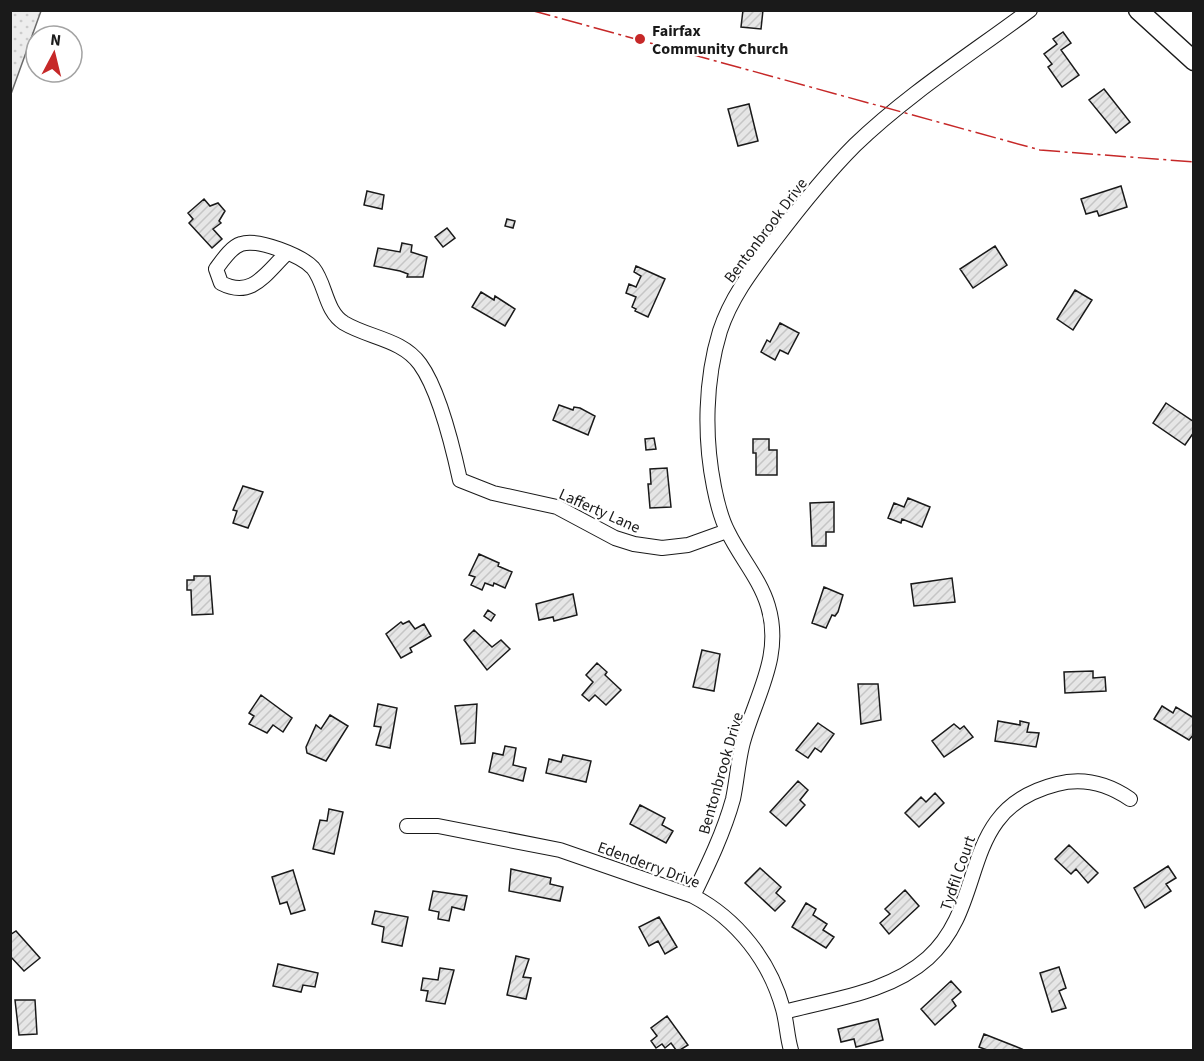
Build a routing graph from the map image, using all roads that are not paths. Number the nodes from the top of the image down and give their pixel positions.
1 (1030, 10) edge
2 (1138, 10) edge
3 (1194, 61) edge
4 (287, 254) junction
5 (727, 531) junction
6 (1130, 799) dead end
7 (407, 826) dead end
8 (693, 896) junction
9 (784, 1012) junction
10 (791, 1050) edge

1 - 5 street, Bentonbrook Drive
2 - 3 main road
4 - 4 street
4 - 5 street, Lafferty Lane
5 - 8 street, Bentonbrook Drive
6 - 9 street, Tydfil Court
7 - 8 street, Edenderry Drive
8 - 9 street, Edenderry Drive
9 - 10 street, Edenderry Drive

